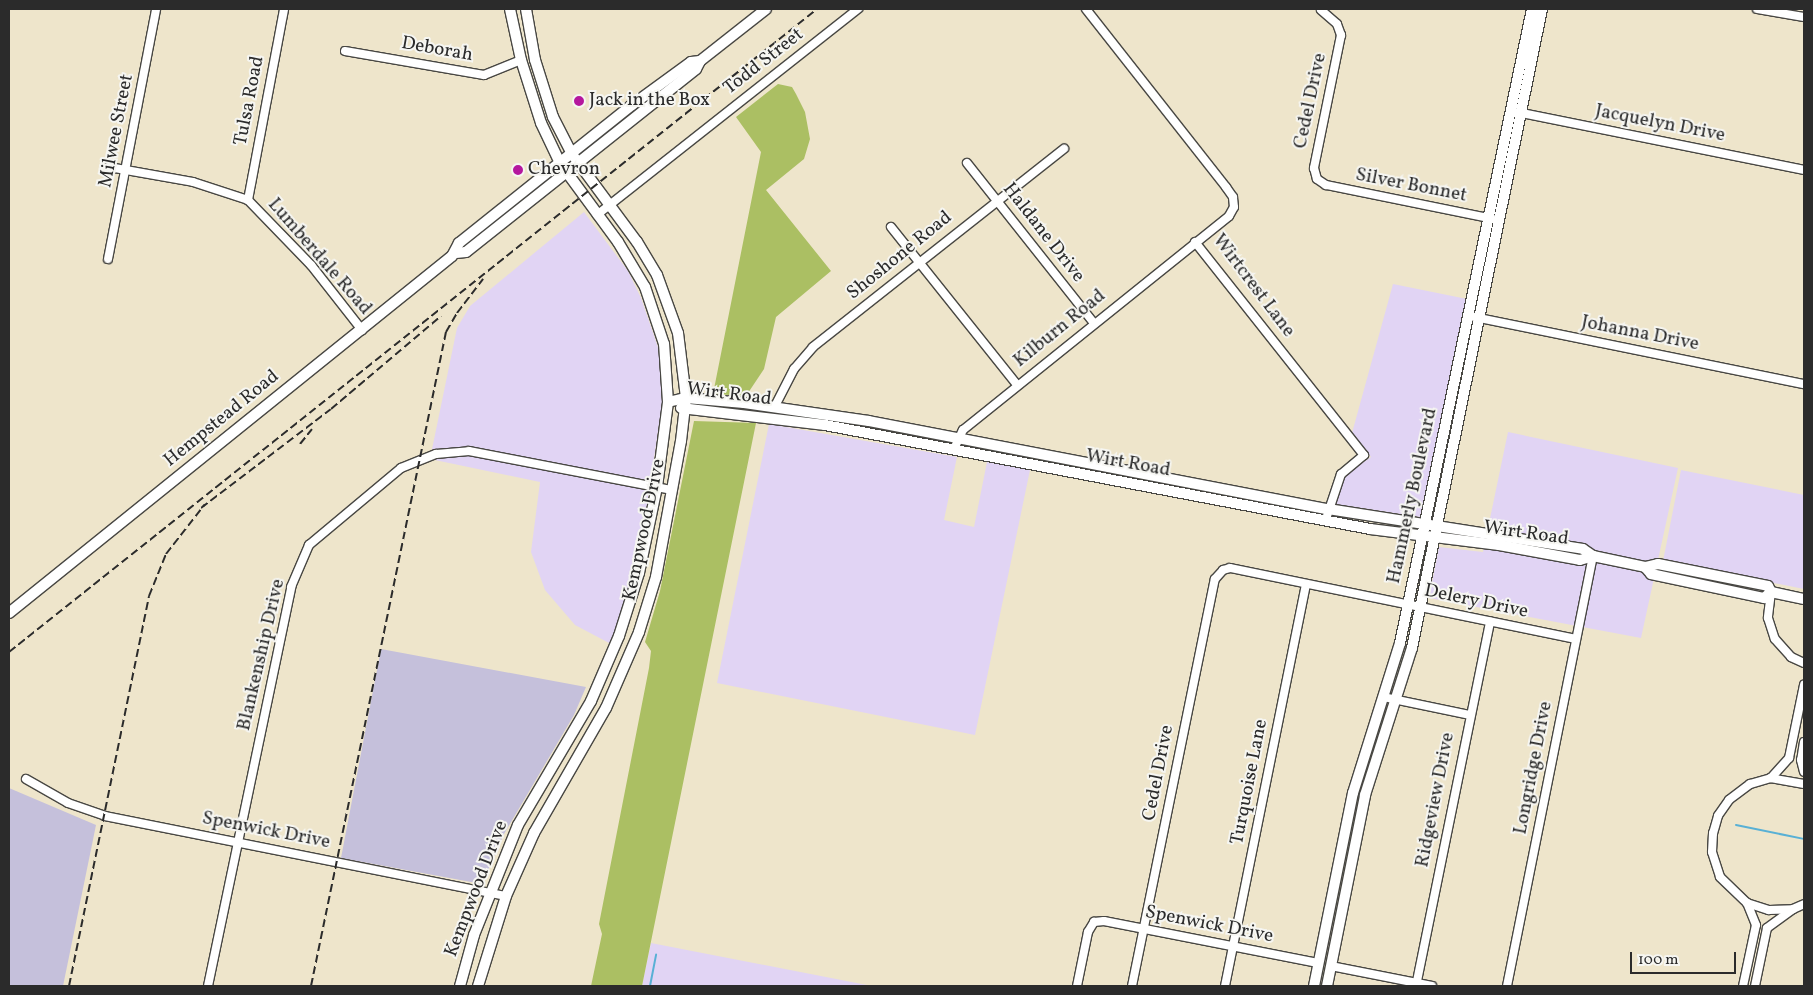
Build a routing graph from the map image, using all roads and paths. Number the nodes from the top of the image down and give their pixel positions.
1 (156, 9) edge
2 (284, 9) edge
3 (510, 9) edge
4 (526, 9) edge
5 (766, 9) edge
6 (858, 9) edge
7 (1086, 9) edge
8 (1532, 9) edge
9 (1542, 9) edge
10 (1757, 9) edge
11 (1321, 10) dead end
12 (1804, 18) edge
13 (345, 50) dead end
14 (521, 60) junction
15 (700, 61) junction
16 (1510, 111) junction
17 (1522, 113) junction
18 (1064, 149) dead end
19 (572, 154) junction
20 (560, 163) junction
21 (578, 163) junction
22 (967, 163) dead end
23 (109, 167) dead end
24 (1804, 170) edge
25 (126, 171) junction
26 (566, 172) junction
27 (1317, 179) joint
28 (248, 200) junction
29 (996, 200) junction
30 (609, 206) junction
31 (597, 215) junction
32 (1488, 218) junction
33 (1500, 220) junction
34 (891, 226) dead end
35 (1196, 242) junction
36 (456, 253) junction
37 (108, 259) dead end
38 (919, 262) junction
39 (664, 292) junction
40 (649, 298) junction
41 (1469, 316) junction
42 (1479, 319) junction
43 (1094, 323) junction
44 (362, 330) junction
45 (1804, 384) edge
46 (1016, 385) junction
47 (686, 398) junction
48 (668, 402) junction
49 (775, 406) junction
50 (685, 410) junction
51 (1454, 416) junction
52 (957, 437) junction
53 (954, 448) junction
54 (657, 487) junction
55 (672, 490) junction
56 (1327, 514) junction
57 (1430, 526) junction
58 (1428, 539) junction
59 (1593, 556) junction
60 (1223, 570) joint
61 (1306, 584) junction
62 (1771, 592) junction
63 (1804, 599) edge
64 (1408, 604) junction
65 (1420, 607) junction
66 (9, 613) edge
67 (1490, 621) junction
68 (1576, 639) junction
69 (1804, 663) edge
70 (1804, 685) edge
71 (1384, 697) junction
72 (1396, 700) junction
73 (1470, 715) junction
74 (1804, 742) edge
75 (1789, 758) junction
76 (1801, 760) junction
77 (1804, 772) edge
78 (1771, 778) junction
79 (26, 779) dead end
80 (1804, 784) edge
81 (1349, 812) junction
82 (1361, 815) junction
83 (238, 842) junction
84 (490, 893) junction
85 (506, 896) junction
86 (1747, 903) junction
87 (1804, 904) edge
88 (1793, 909) junction
89 (1327, 923) junction
90 (1756, 925) junction
91 (1767, 928) junction
92 (1144, 929) junction
93 (1233, 947) junction
94 (1318, 963) junction
95 (1331, 966) junction
96 (1417, 985) edge
97 (208, 986) edge
98 (460, 986) edge
99 (478, 986) edge
100 (1077, 986) edge
101 (1132, 986) edge
102 (1225, 986) edge
103 (1314, 986) edge
104 (1321, 986) edge
105 (1327, 986) edge
106 (1432, 986) edge
107 (1507, 986) edge
108 (1743, 986) edge
109 (1755, 986) edge

1 - 25 street, Milwee Street
2 - 28 street, Tulsa Road
3 - 14 main road, Kempwood Drive
4 - 19 main road, Kempwood Drive
5 - 15 main road, Hempstead Road
6 - 30 street, Todd Street
7 - 35 street, Wirtcrest Lane
8 - 16 main road, Hammerly Boulevard
9 - 17 main road, Hammerly Boulevard
10 - 12 street
11 - 27 street, Cedel Drive
13 - 14 street, Deborah
14 - 20 main road, Kempwood Drive
15 - 19 main road, Hempstead Road
15 - 21 main road, Hempstead Road
16 - 17 street, Jacquelyn Drive
16 - 32 main road, Hammerly Boulevard
17 - 24 street, Jacquelyn Drive
17 - 33 main road, Hammerly Boulevard
18 - 29 street, Shoshone Road
19 - 20 main road, Hempstead Road
19 - 21 main road, Kempwood Drive
20 - 26 main road, Kempwood Drive
20 - 36 main road, Hempstead Road
21 - 26 main road, Hempstead Road
21 - 30 main road, Kempwood Drive
22 - 29 street, Haldane Drive
23 - 25 street, Lumberdale Road
25 - 28 street, Lumberdale Road
25 - 37 street, Milwee Street
26 - 31 main road, Kempwood Drive
26 - 36 main road, Hempstead Road
27 - 32 street, Silver Bonnet
28 - 44 street, Lumberdale Road
29 - 38 street, Shoshone Road
29 - 43 street, Haldane Drive
30 - 31 street, Todd Street
30 - 39 main road, Kempwood Drive
31 - 40 main road, Kempwood Drive
32 - 33 street, Silver Bonnet
32 - 41 main road, Hammerly Boulevard
33 - 42 main road, Hammerly Boulevard
34 - 38 street
35 - 43 street, Kilburn Road
35 - 56 street, Wirtcrest Lane
36 - 44 main road, Hempstead Road
38 - 46 street
38 - 49 street, Shoshone Road
39 - 40 main road
39 - 47 main road, Kempwood Drive
40 - 48 main road, Kempwood Drive
41 - 42 street, Johanna Drive
41 - 51 main road, Hammerly Boulevard
42 - 45 street, Johanna Drive
42 - 51 main road, Hammerly Boulevard
43 - 46 street, Kilburn Road
44 - 66 main road, Hempstead Road
46 - 52 street, Kilburn Road
47 - 48 main road, Wirt Road
47 - 49 main road, Wirt Road
47 - 50 main road, Kempwood Drive
48 - 50 main road, Wirt Road
48 - 54 main road, Kempwood Drive
49 - 52 main road, Wirt Road
50 - 53 main road, Wirt Road
50 - 55 main road, Kempwood Drive
51 - 57 main road, Hammerly Boulevard
52 - 53 street
52 - 56 main road, Wirt Road
53 - 56 main road, Wirt Road
54 - 55 street, Blankenship Drive
54 - 83 street, Blankenship Drive
54 - 84 main road, Kempwood Drive
55 - 85 main road, Kempwood Drive
56 - 57 main road, Wirt Road
56 - 58 main road, Wirt Road
57 - 58 main road, Hammerly Boulevard
57 - 59 main road, Wirt Road
58 - 59 main road, Wirt Road
58 - 64 main road, Hammerly Boulevard
58 - 65 main road, Hammerly Boulevard
59 - 62 main road, Wirt Road
59 - 68 street, Longridge Drive
60 - 61 street, Delery Drive
60 - 92 street, Cedel Drive
61 - 64 street, Delery Drive
61 - 93 street, Turquoise Lane
62 - 63 main road, Wirt Road
62 - 69 street
64 - 65 street, Delery Drive
64 - 71 main road, Hammerly Boulevard
65 - 67 street, Delery Drive
65 - 72 main road, Hammerly Boulevard
67 - 68 street, Delery Drive
67 - 73 street, Ridgeview Drive
68 - 107 street, Longridge Drive
70 - 75 street
71 - 72 street
71 - 81 main road, Hammerly Boulevard
72 - 73 street
72 - 82 main road, Hammerly Boulevard
73 - 96 street, Ridgeview Drive
74 - 76 street
75 - 76 street
75 - 78 street
76 - 77 street
78 - 80 street
78 - 86 street
79 - 83 street, Spenwick Drive
81 - 82 main road
81 - 89 main road, Hammerly Boulevard
82 - 95 main road, Hammerly Boulevard
83 - 84 street, Spenwick Drive
83 - 97 street, Blankenship Drive
84 - 85 street, Spenwick Drive
84 - 98 main road, Kempwood Drive
85 - 99 main road, Kempwood Drive
86 - 88 street
86 - 90 street
87 - 88 street
88 - 91 street
89 - 94 main road, Hammerly Boulevard
89 - 95 main road
90 - 91 street
90 - 108 street
91 - 109 street
92 - 93 street, Spenwick Drive
92 - 100 street, Spenwick Drive
92 - 101 street, Cedel Drive
93 - 94 street, Spenwick Drive
93 - 102 street, Turquoise Lane
94 - 103 main road, Hammerly Boulevard
94 - 104 main road
95 - 96 street
95 - 105 main road, Hammerly Boulevard
96 - 106 street

